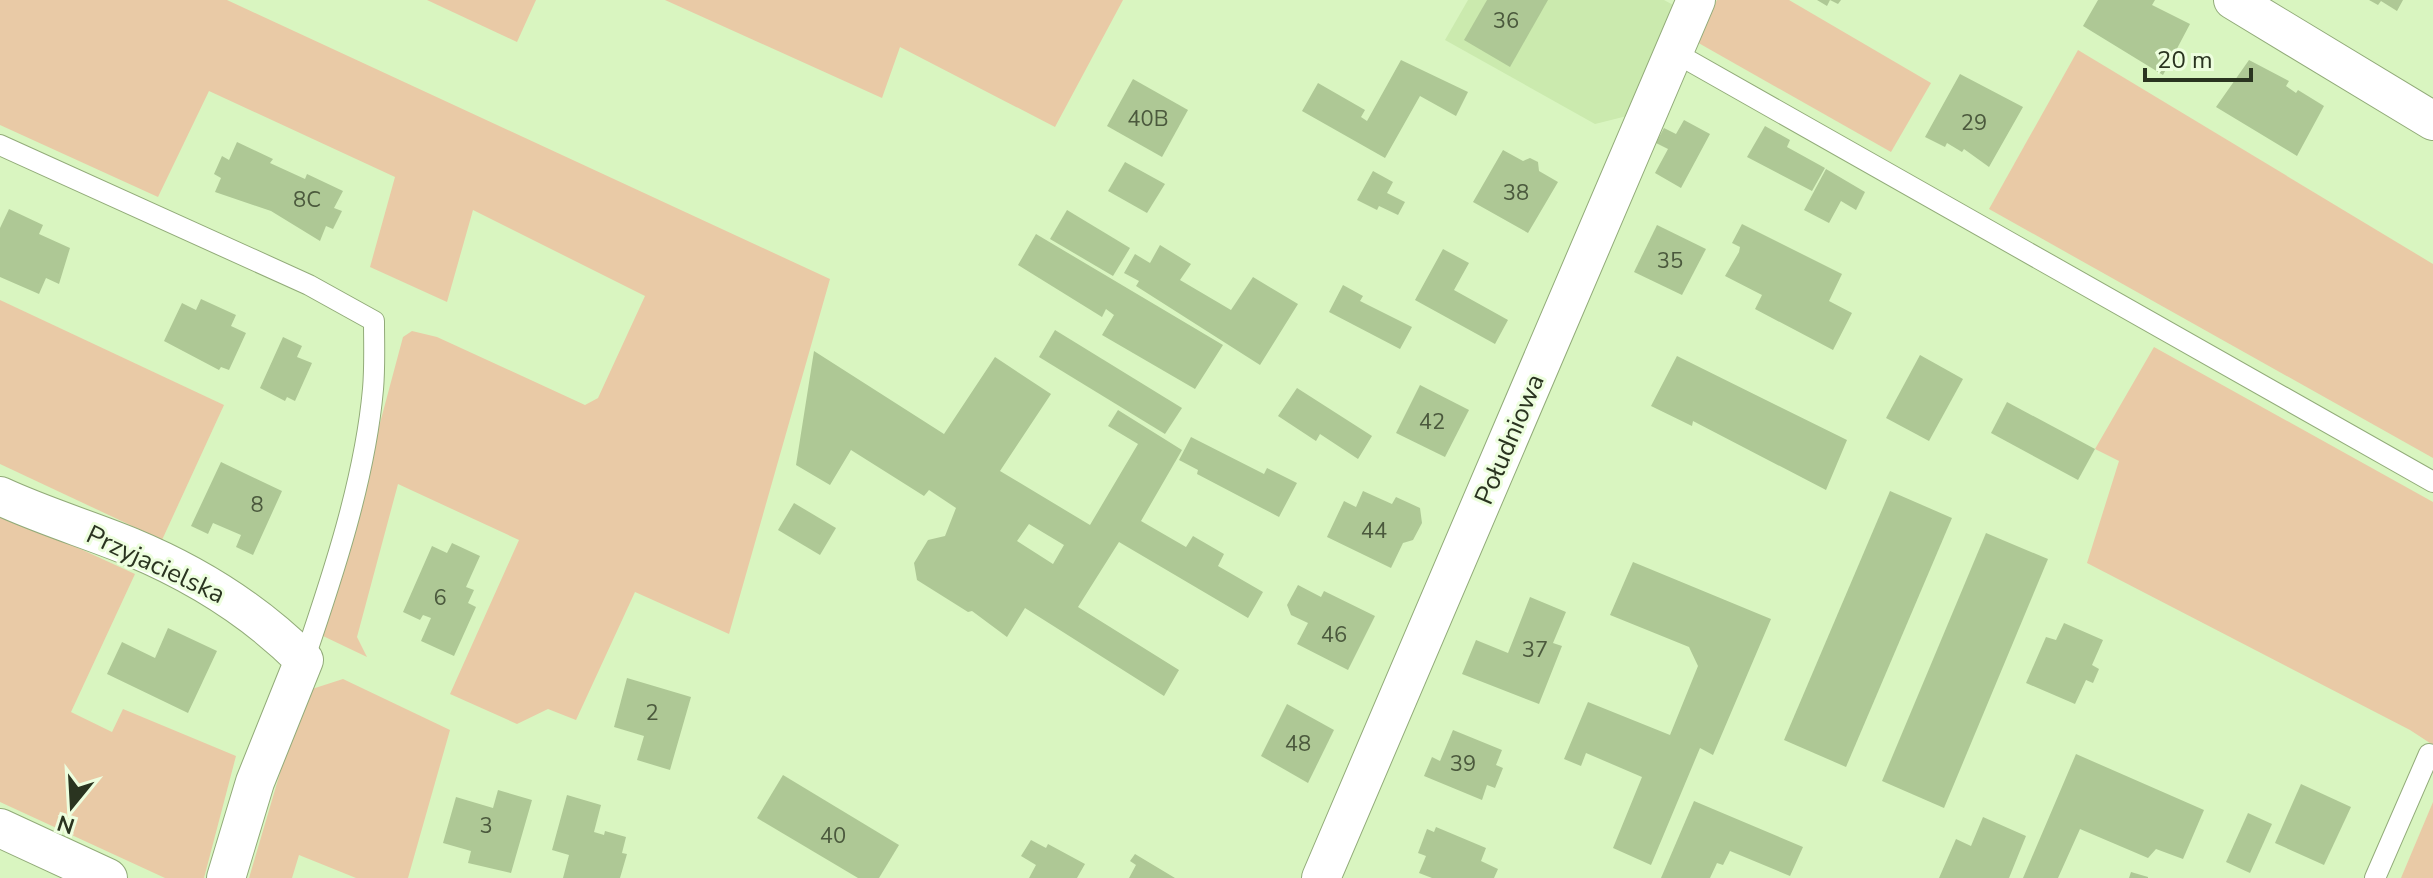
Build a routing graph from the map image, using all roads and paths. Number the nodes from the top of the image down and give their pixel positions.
1 (1696, 0) edge
2 (2233, 0) edge
3 (1672, 51) junction
4 (2433, 121) edge
5 (0, 145) edge
6 (2433, 482) edge
7 (0, 496) edge
8 (304, 660) junction
9 (2429, 754) dead end
10 (0, 828) edge
11 (108, 878) edge
12 (226, 878) edge
13 (1321, 878) edge
14 (2375, 878) edge

1 - 3 street, Południowa
2 - 4 street
3 - 6 lane
3 - 13 street, Południowa
5 - 8 lane
7 - 8 street, Przyjacielska
8 - 12 street
9 - 14 lane
10 - 11 street

